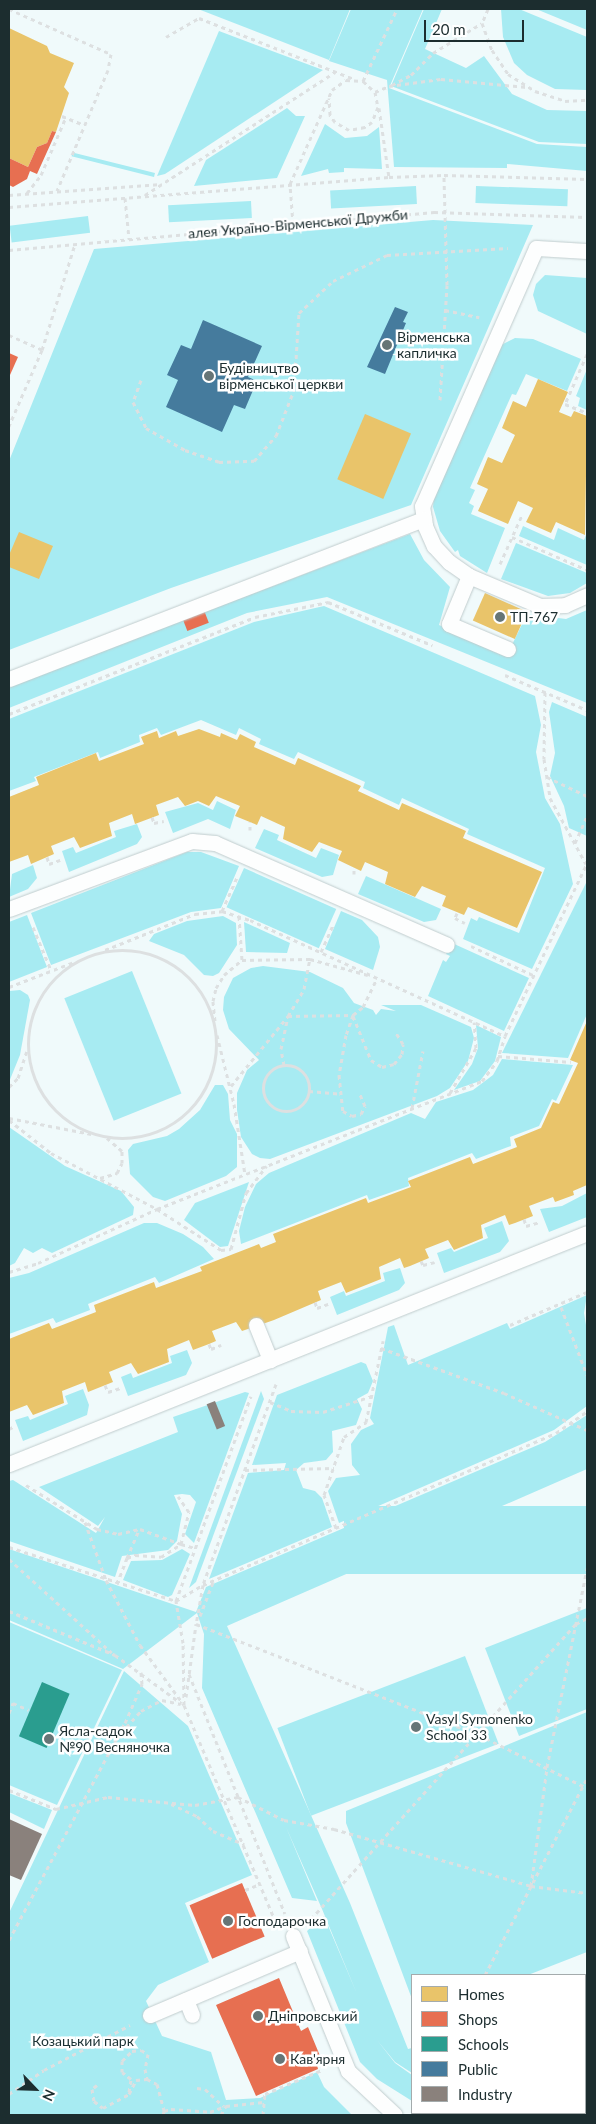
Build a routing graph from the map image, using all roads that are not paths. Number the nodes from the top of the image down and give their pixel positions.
1 (587, 251) edge
2 (424, 519) junction
3 (469, 576) junction
4 (587, 595) edge
5 (508, 649) dead end
6 (9, 679) edge
7 (16, 906) edge
8 (447, 946) dead end
9 (587, 1232) edge
10 (256, 1325) dead end
11 (270, 1360) junction
12 (9, 1464) edge
13 (292, 1933) road end
14 (300, 1951) junction
15 (186, 2000) junction
16 (150, 2014) road end
17 (192, 2015) dead end
18 (395, 2115) edge

1 - 2 lane
2 - 3 lane
2 - 6 lane
3 - 4 lane
3 - 5 lane
7 - 8 lane
9 - 11 lane
10 - 11 lane
11 - 12 lane
13 - 14 lane
14 - 15 lane
14 - 18 lane
15 - 16 lane
15 - 17 lane

